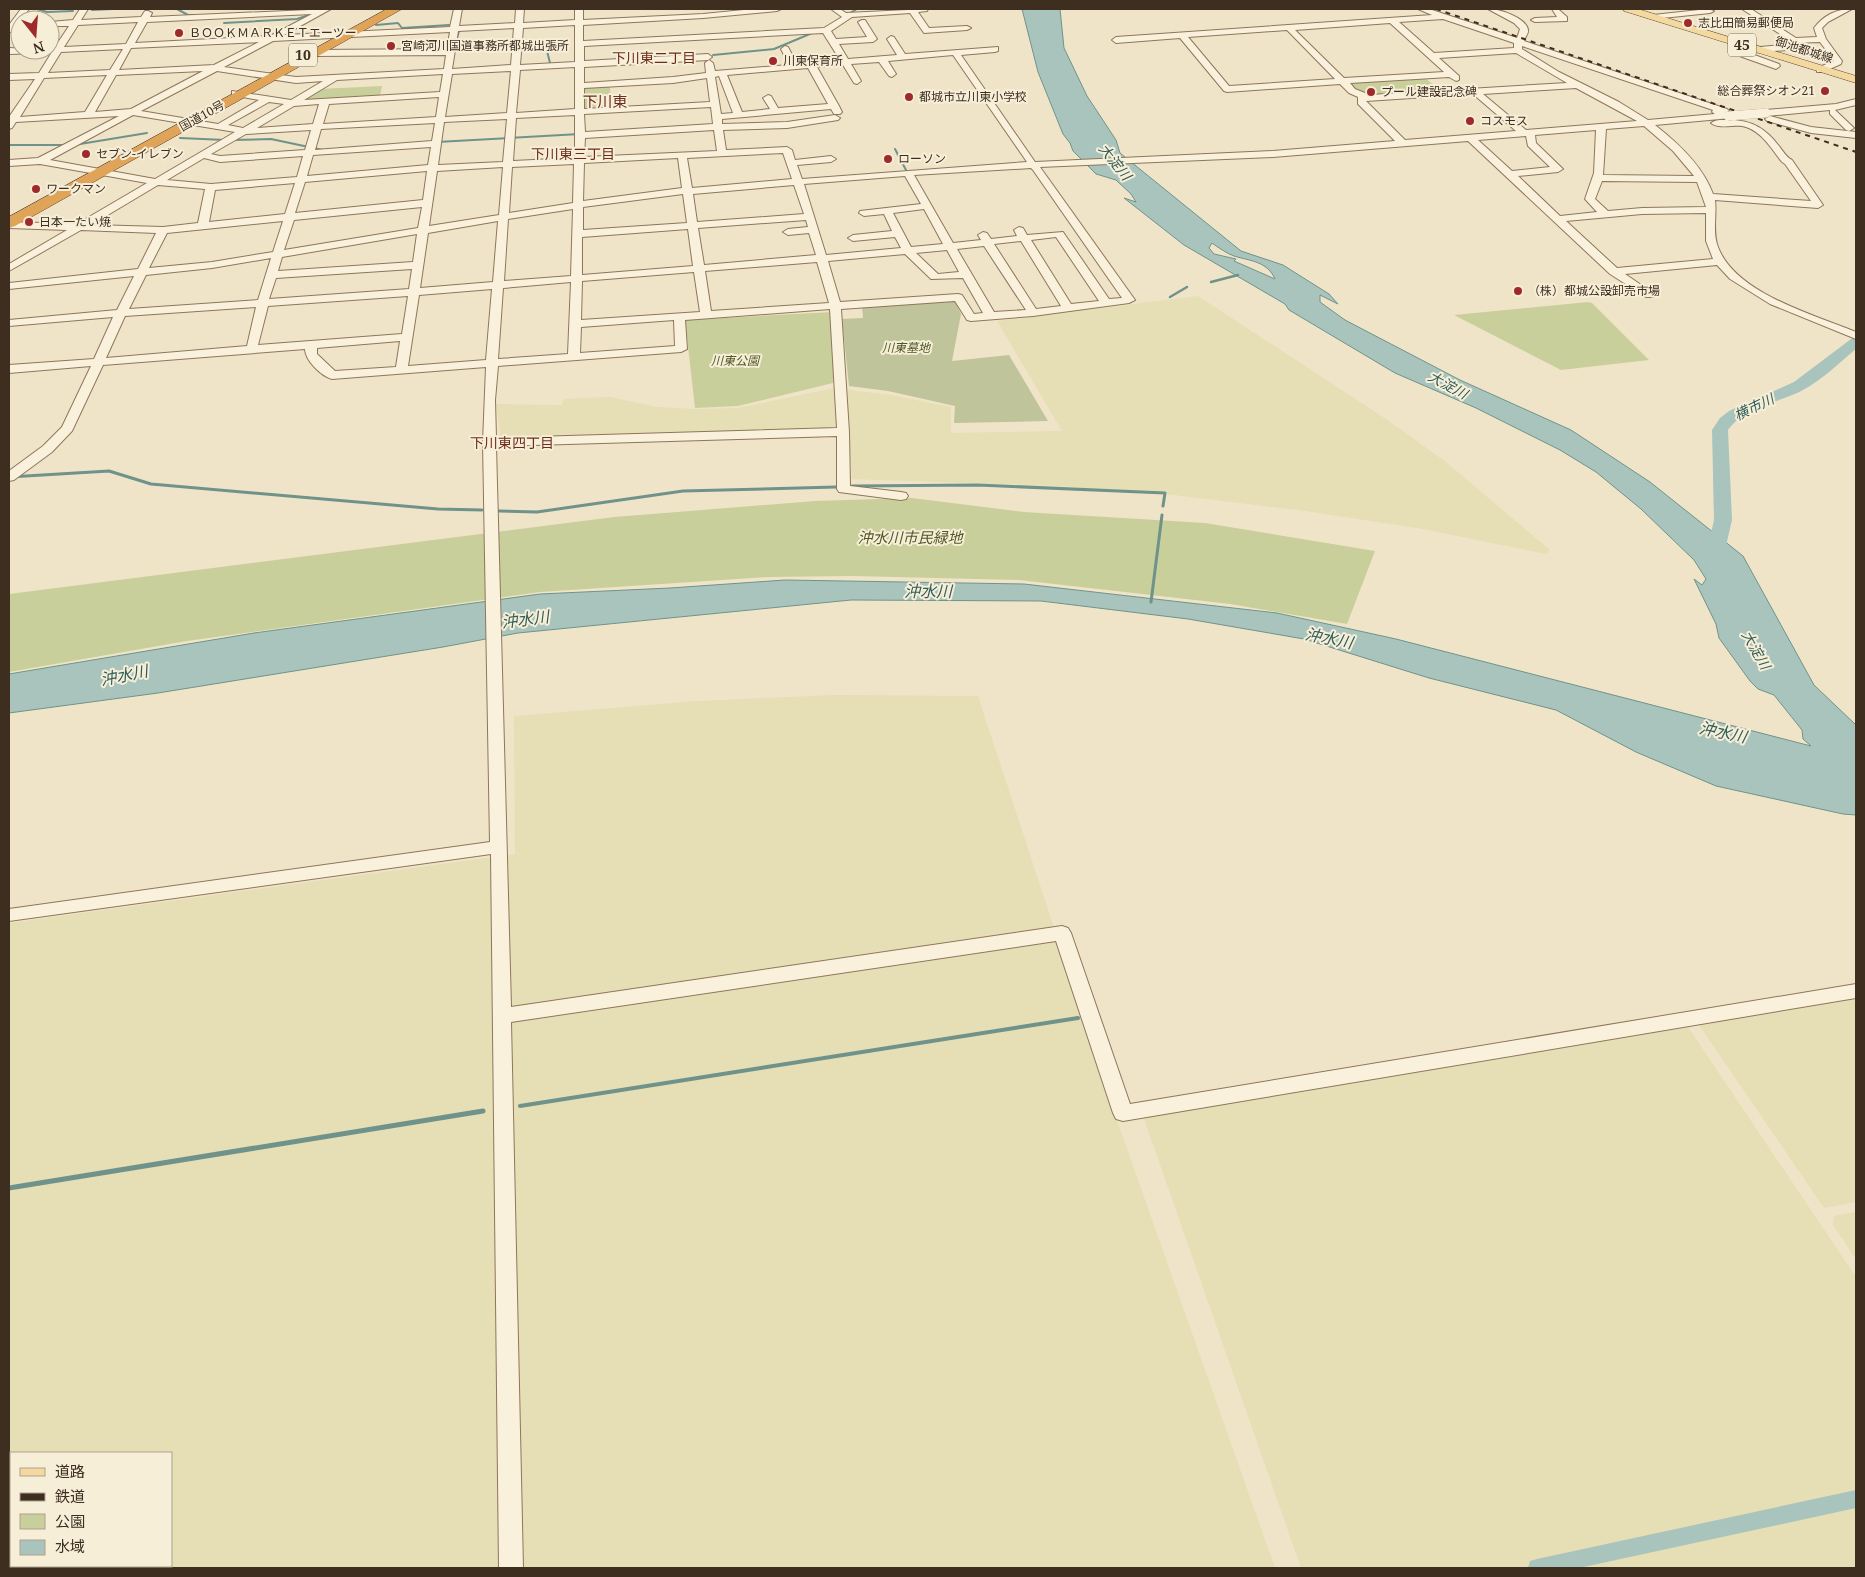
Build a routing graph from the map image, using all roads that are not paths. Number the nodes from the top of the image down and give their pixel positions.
1 (84, 9) edge
2 (150, 9) edge
3 (389, 9) edge
4 (396, 9) edge
5 (458, 9) edge
6 (520, 9) edge
7 (579, 9) edge
8 (777, 9) edge
9 (835, 9) edge
10 (924, 9) edge
11 (1422, 9) edge
12 (1492, 9) edge
13 (1628, 9) edge
14 (1746, 9) edge
15 (1848, 9) edge
16 (325, 10) edge
17 (912, 10) edge
18 (1533, 10) dead end
19 (1554, 10) edge
20 (1710, 11) dead end
21 (224, 12) edge
22 (846, 16) junction
23 (1444, 16) junction
24 (1696, 16) dead end
25 (1658, 18) junction
26 (146, 19) junction
27 (1535, 20) junction
28 (1393, 21) junction
29 (578, 22) junction
30 (862, 22) dead end
31 (75, 23) junction
32 (60, 24) edge
33 (218, 24) dead end
34 (518, 25) junction
35 (967, 28) dead end
36 (1289, 28) junction
37 (1524, 28) junction
38 (454, 29) junction
39 (826, 30) junction
40 (776, 32) junction
41 (706, 33) edge
42 (345, 34) junction
43 (1182, 36) junction
44 (272, 38) junction
45 (891, 38) dead end
46 (1822, 39) junction
47 (1116, 40) dead end
48 (1794, 40) junction
49 (60, 42) edge
50 (834, 42) junction
51 (580, 44) junction
52 (1518, 45) junction
53 (128, 46) junction
54 (996, 48) dead end
55 (60, 50) edge
56 (1759, 50) junction
57 (452, 52) junction
58 (955, 52) junction
59 (314, 54) junction
60 (1432, 56) junction
61 (903, 57) junction
62 (882, 59) junction
63 (49, 60) edge
64 (846, 62) junction
65 (411, 63) junction
66 (579, 64) junction
67 (811, 65) junction
68 (794, 66) junction
69 (1776, 66) dead end
70 (215, 68) junction
71 (515, 68) junction
72 (1820, 70) junction
73 (448, 72) junction
74 (113, 73) junction
75 (722, 73) junction
76 (710, 74) junction
77 (892, 74) dead end
78 (1451, 74) junction
79 (41, 76) junction
80 (270, 76) junction
81 (9, 77) edge
82 (336, 77) junction
83 (1855, 80) edge
84 (857, 81) dead end
85 (1342, 81) junction
86 (1579, 85) junction
87 (579, 86) junction
88 (1474, 92) junction
89 (238, 94) junction
90 (444, 94) junction
91 (1362, 97) junction
92 (768, 98) dead end
93 (267, 99) junction
94 (326, 101) junction
95 (294, 103) junction
96 (715, 104) junction
97 (1856, 104) edge
98 (775, 111) junction
99 (131, 112) junction
100 (579, 112) junction
101 (835, 112) junction
102 (1833, 112) junction
103 (739, 114) junction
104 (1726, 114) junction
105 (88, 115) junction
106 (511, 116) junction
107 (440, 120) junction
108 (10, 122) edge
109 (188, 122) junction
110 (1741, 122) junction
111 (1647, 123) junction
112 (717, 124) junction
113 (219, 127) junction
114 (1601, 127) junction
115 (316, 128) junction
116 (245, 131) junction
117 (1853, 131) edge
118 (580, 133) junction
119 (1527, 133) junction
120 (1470, 137) junction
121 (437, 142) junction
122 (1404, 144) junction
123 (310, 149) junction
124 (722, 153) junction
125 (202, 155) junction
126 (682, 155) junction
127 (831, 159) dead end
128 (578, 160) junction
129 (40, 161) junction
130 (9, 163) edge
131 (506, 163) junction
132 (792, 163) junction
133 (1035, 164) junction
134 (433, 168) junction
135 (936, 171) junction
136 (97, 172) junction
137 (909, 174) junction
138 (1510, 174) junction
139 (882, 175) junction
140 (1599, 178) junction
141 (302, 179) junction
142 (1700, 179) junction
143 (157, 182) junction
144 (799, 183) junction
145 (211, 187) junction
146 (890, 188) dead end
147 (688, 191) junction
148 (1710, 197) junction
149 (427, 203) junction
150 (577, 205) junction
151 (927, 206) junction
152 (1711, 210) junction
153 (887, 211) junction
154 (864, 213) dead end
155 (1605, 214) junction
156 (290, 216) junction
157 (503, 217) junction
158 (810, 218) junction
159 (9, 219) edge
160 (1558, 219) junction
161 (1051, 223) dead end
162 (9, 224) edge
163 (202, 226) junction
164 (693, 226) junction
165 (78, 227) junction
166 (1017, 228) dead end
167 (163, 230) junction
168 (813, 230) junction
169 (422, 231) junction
170 (788, 232) dead end
171 (981, 232) dead end
172 (899, 233) junction
173 (577, 234) junction
174 (1058, 234) junction
175 (854, 238) dead end
176 (1024, 238) junction
177 (987, 242) junction
178 (951, 247) junction
179 (908, 251) junction
180 (278, 255) junction
181 (820, 257) junction
182 (1719, 262) junction
183 (419, 265) junction
184 (699, 267) junction
185 (9, 268) edge
186 (1614, 272) junction
187 (141, 273) junction
188 (966, 274) junction
189 (273, 275) junction
190 (576, 278) junction
191 (497, 285) junction
192 (9, 286) edge
193 (415, 292) junction
194 (1650, 296) dead end
195 (263, 302) junction
196 (1106, 303) junction
197 (835, 305) junction
198 (1068, 308) junction
199 (121, 313) junction
200 (1033, 313) junction
201 (706, 314) junction
202 (679, 316) junction
203 (990, 316) junction
204 (9, 323) edge
205 (575, 324) junction
206 (1856, 336) edge
207 (408, 337) junction
208 (311, 344) junction
209 (252, 348) junction
210 (574, 357) junction
211 (98, 360) junction
212 (490, 363) junction
213 (9, 369) edge
214 (402, 369) junction
215 (843, 432) junction
216 (488, 442) junction
217 (9, 477) edge
218 (901, 496) dead end
219 (499, 847) junction
220 (9, 915) edge
221 (1856, 991) edge
222 (501, 1016) junction
223 (511, 1568) edge

1 - 31 street
2 - 26 street
3 - 42 highway, 国道10号 / 10
4 - 42 highway, 国道10号 / 10
5 - 38 street
6 - 34 street
7 - 29 street
8 - 41 street
9 - 22 street
10 - 17 street
11 - 23 street
12 - 37 street
13 - 25 main road, 御池都城線 / 45
14 - 48 street
15 - 46 street
16 - 21 street
16 - 44 street
17 - 22 street
17 - 35 street
18 - 27 street
19 - 27 street
20 - 25 street
21 - 26 street
21 - 33 street
22 - 39 street
23 - 28 street
23 - 52 street
24 - 25 street
25 - 56 main road, 御池都城線 / 45
26 - 31 street
26 - 53 street
27 - 37 street
28 - 36 street
28 - 60 street
29 - 34 street
29 - 41 street
29 - 51 street
30 - 50 street
31 - 32 street
31 - 49 street
34 - 38 street
34 - 71 street
36 - 43 street
36 - 85 street
37 - 52 street
38 - 42 street
38 - 57 street
39 - 40 street
39 - 50 street
40 - 41 street
40 - 68 street
41 - 51 street
41 - 66 street
41 - 76 street
42 - 44 street
42 - 59 highway, 国道10号 / 10
42 - 80 highway, 国道10号 / 10
43 - 47 street
43 - 85 street
44 - 53 street
44 - 70 street
45 - 61 street
46 - 48 street
46 - 72 street
48 - 56 street
50 - 64 street
51 - 66 street
52 - 60 street
52 - 86 street
52 - 104 street
53 - 55 street
53 - 74 street
54 - 58 street
56 - 69 street
56 - 72 main road, 御池都城線 / 45
57 - 65 street
57 - 73 street
58 - 61 street
58 - 133 street
59 - 65 street
59 - 80 highway, 国道10号 / 10
60 - 78 street
61 - 62 street
62 - 64 street
62 - 77 street
63 - 79 street
64 - 67 street
64 - 84 street
65 - 73 street
65 - 82 street
66 - 71 street
66 - 87 street
67 - 68 street
67 - 101 street
68 - 75 street
70 - 74 street
70 - 80 street
70 - 99 street
71 - 73 street
71 - 106 street
72 - 83 main road, 御池都城線 / 45
73 - 90 street
74 - 79 street
74 - 105 street
75 - 76 street
75 - 103 street
76 - 87 street
76 - 96 street
78 - 85 street
78 - 88 street
79 - 81 street
79 - 108 street
80 - 82 street
80 - 89 highway, 国道10号 / 10
82 - 95 street
85 - 91 street
86 - 88 street
86 - 111 street
87 - 100 street
88 - 91 street
88 - 119 street
89 - 93 street
89 - 109 highway, 国道10号 / 10
90 - 94 street
90 - 107 street
91 - 122 street
92 - 98 street
93 - 95 street
93 - 113 street
94 - 95 street
94 - 115 street
95 - 116 street
96 - 100 street
96 - 112 street
97 - 102 street
97 - 104 street, bridge
98 - 101 street
98 - 103 street
99 - 105 street
99 - 109 street
99 - 129 street
100 - 106 street
100 - 118 street
101 - 112 street
102 - 117 street
102 - 117 street
103 - 112 street
104 - 110 street
104 - 111 street
105 - 108 street
106 - 107 street
106 - 131 street
107 - 115 street
107 - 121 street
109 - 113 street
109 - 136 highway, 国道10号 / 10
110 - 111 street
110 - 148 street
111 - 114 street
111 - 142 street
112 - 118 street
112 - 124 street
113 - 116 street
114 - 119 street
114 - 140 street
115 - 116 street
115 - 123 street
116 - 125 street
118 - 128 street
119 - 120 street
119 - 138 street
120 - 122 street
120 - 138 street
121 - 123 street
121 - 134 street
122 - 133 street
123 - 125 street
123 - 141 street
124 - 126 street
124 - 132 street
125 - 143 street
126 - 128 street
126 - 147 street
127 - 132 street
128 - 131 street
128 - 150 street
129 - 130 street
129 - 136 street
131 - 134 street
131 - 157 street
132 - 144 street
133 - 135 street
133 - 135 street
133 - 137 street
133 - 196 street
134 - 141 street
134 - 149 street
135 - 137 street
136 - 143 street
136 - 159 highway, 国道10号 / 10
136 - 162 highway, 国道10号 / 10
137 - 139 street
137 - 151 street
138 - 160 street
139 - 144 street
139 - 146 street
140 - 142 street
140 - 155 street
141 - 145 street
141 - 156 street
142 - 148 street
143 - 145 street
143 - 165 street
144 - 147 street
144 - 158 street
145 - 163 street
147 - 150 street
147 - 164 street
148 - 152 street
149 - 156 street
149 - 169 street
150 - 157 street
150 - 173 street
151 - 153 street
151 - 178 street
152 - 155 street
152 - 182 street
153 - 154 street
153 - 172 street
155 - 160 street
156 - 163 street
156 - 180 street
157 - 169 street
157 - 191 street
158 - 164 street
158 - 168 street
160 - 186 street
161 - 174 street
162 - 165 street
163 - 167 street
164 - 173 street
164 - 184 street
165 - 167 street
165 - 185 street
166 - 176 street
167 - 187 street
168 - 170 street
168 - 181 street
169 - 180 street
169 - 183 street
171 - 177 street
172 - 175 street
172 - 179 street
173 - 190 street
174 - 176 street
174 - 196 street
176 - 177 street
176 - 198 street
177 - 178 street
177 - 200 street
178 - 179 street
178 - 188 street
179 - 181 street
179 - 188 street
180 - 187 street
180 - 189 street
181 - 184 street
181 - 197 street
182 - 186 street
182 - 206 street
183 - 189 street
183 - 193 street
184 - 190 street
184 - 201 street
186 - 194 street
187 - 192 street
187 - 199 street
188 - 203 street
189 - 195 street
190 - 191 street
190 - 205 street
191 - 193 street
191 - 212 street
193 - 195 street
193 - 207 street
195 - 199 street
195 - 209 street
196 - 198 street
197 - 201 street
197 - 203 street
197 - 215 street
198 - 200 street
199 - 204 street
199 - 211 street
200 - 203 street
201 - 202 street
202 - 205 street
202 - 210 street
205 - 210 street
207 - 208 street
207 - 214 street
208 - 209 street
208 - 214 street
209 - 211 street
210 - 212 street
211 - 213 street
211 - 217 street
212 - 214 street
212 - 216 street
215 - 216 street
215 - 218 street
216 - 219 street
219 - 220 street
219 - 222 street
221 - 222 street
222 - 223 street

